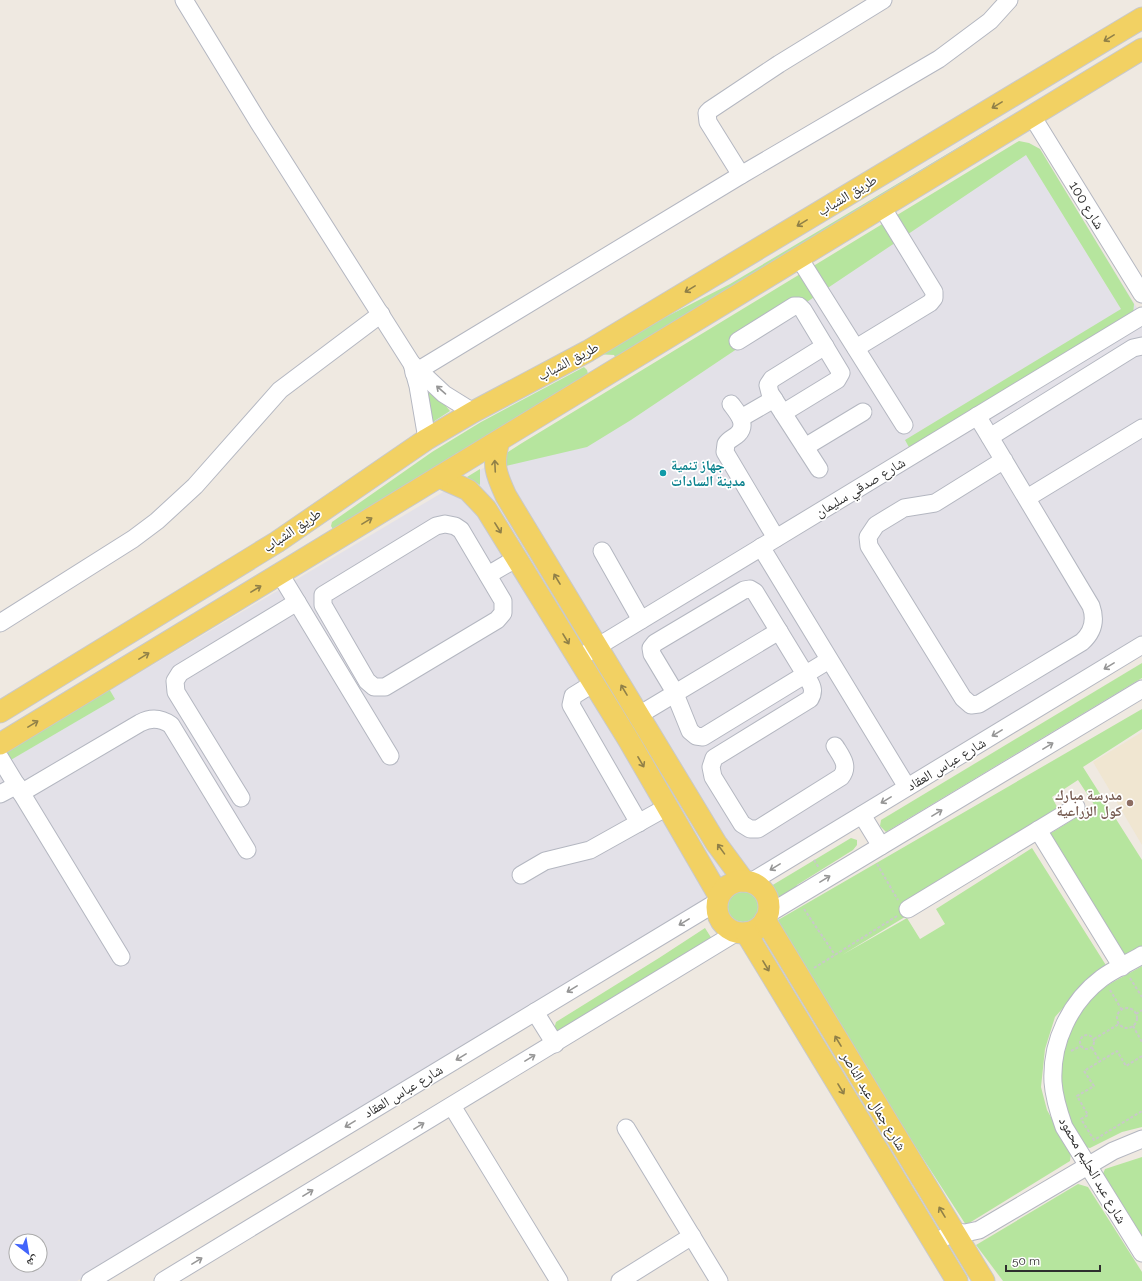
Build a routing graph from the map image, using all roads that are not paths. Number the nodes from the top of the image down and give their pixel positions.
1 (184, 0) edge
2 (883, 0) edge
3 (1009, 0) edge
4 (1142, 18) edge
5 (1142, 49) edge
6 (1032, 116) junction
7 (741, 175) junction
8 (882, 207) junction
9 (799, 258) junction
10 (1142, 294) edge
11 (381, 314) junction
12 (1142, 316) edge
13 (738, 341) dead end
14 (825, 346) junction
15 (1142, 346) edge
16 (856, 348) junction
17 (588, 351) junction
18 (415, 369) junction
19 (604, 377) junction
20 (732, 404) dead end
21 (778, 406) junction
22 (473, 412) junction
23 (863, 412) dead end
24 (977, 416) junction
25 (741, 418) junction
26 (904, 425) dead end
27 (1142, 428) edge
28 (990, 437) junction
29 (427, 439) junction
30 (499, 441) junction
31 (805, 447) junction
32 (1004, 460) junction
33 (818, 468) dead end
34 (439, 477) junction
35 (506, 496) junction
36 (1027, 498) junction
37 (486, 509) junction
38 (311, 518) junction
39 (776, 538) junction
40 (330, 543) junction
41 (761, 547) junction
42 (602, 551) dead end
43 (517, 558) junction
44 (280, 574) junction
45 (488, 575) junction
46 (297, 602) junction
47 (642, 620) junction
48 (0, 623) edge
49 (779, 631) junction
50 (1142, 645) edge
51 (598, 646) junction
52 (578, 658) junction
53 (829, 660) junction
54 (805, 674) junction
55 (594, 683) junction
56 (1142, 689) edge
57 (675, 694) junction
58 (0, 712) edge
59 (644, 722) junction
60 (628, 739) junction
61 (0, 744) edge
62 (835, 746) dead end
63 (390, 756) dead end
64 (0, 758) edge
65 (907, 787) junction
66 (19, 789) junction
67 (0, 794) edge
68 (242, 798) dead end
69 (667, 807) junction
70 (1076, 807) dead end
71 (862, 815) junction
72 (639, 823) junction
73 (1038, 830) junction
74 (876, 849) junction
75 (247, 850) dead end
76 (521, 875) dead end
77 (747, 881) junction
78 (718, 899) junction
79 (907, 911) road end
80 (766, 917) junction
81 (741, 932) junction
82 (1142, 955) edge
83 (122, 957) dead end
84 (1122, 967) junction
85 (535, 1012) junction
86 (555, 1044) junction
87 (452, 1106) junction
88 (626, 1128) dead end
89 (1142, 1139) edge
90 (1088, 1166) junction
91 (979, 1230) junction
92 (954, 1232) junction
93 (692, 1236) junction
94 (934, 1242) junction
95 (1142, 1253) edge
96 (968, 1255) junction
97 (953, 1274) edge
98 (90, 1281) edge
99 (163, 1281) edge
100 (559, 1281) edge
101 (620, 1281) edge
102 (719, 1281) edge
103 (984, 1281) edge

1 - 11 street
2 - 7 street
3 - 7 street
4 -> 17 main road, طريق الشباب
5 - 6 main road, طريق الشباب
6 - 8 main road, طريق الشباب
6 - 10 street, شارع 100
7 - 18 street
8 - 9 main road, طريق الشباب
8 - 16 street
9 - 16 street
9 - 19 main road, طريق الشباب
11 - 18 street
11 - 48 street
12 - 24 street, شارع صدقي سليمان
13 - 14 street
14 - 21 street
14 - 21 street
15 - 28 street
16 - 26 street
17 - 19 main road
17 - 22 main road, طريق الشباب
22 -> 18 street
18 - 29 street
19 - 30 main road, طريق الشباب
20 - 25 street
21 - 25 street
21 - 31 street
22 - 29 main road, طريق الشباب
23 - 31 street
24 - 28 street
24 - 39 street, شارع صدقي سليمان
25 - 39 street
27 - 36 street
28 - 32 street
29 - 38 main road, طريق الشباب
30 - 34 main road, طريق الشباب
35 -> 30 main road
31 - 33 street
32 - 36 street
32 - 36 street
34 - 37 main road
40 -> 34 main road, طريق الشباب
35 - 37 main road
51 -> 35 main road
37 -> 43 main road
38 - 40 main road
38 - 58 main road, طريق الشباب
39 - 41 street, شارع صدقي سليمان
40 - 44 main road, طريق الشباب
41 - 47 street, شارع صدقي سليمان
41 - 53 street
42 - 47 street
43 - 45 street
43 -> 52 main road
44 - 46 street
61 -> 44 main road, طريق الشباب
45 - 45 street
46 - 63 street
46 - 68 street
47 - 51 street, شارع صدقي سليمان
49 - 54 street
49 - 57 street
49 - 57 street
50 -> 65 street, شارع عباس العقاد
51 - 52 street, شارع صدقي سليمان
59 -> 51 main road
52 - 55 main road
53 - 54 street
53 - 65 street
54 - 57 street
54 - 62 street
55 - 60 main road
55 - 72 street
74 -> 56 street
57 - 59 street
59 - 60 main road
77 -> 59 main road
60 -> 69 main road
64 - 66 street
65 -> 71 street, شارع عباس العقاد
66 - 67 street
66 - 75 street
66 - 83 street
69 - 72 street
69 - 78 main road
70 - 73 street
71 - 74 street
71 -> 77 street, شارع عباس العقاد
72 - 76 street
73 - 79 street
73 - 84 street
80 -> 74 street
77 - 78 main road
77 - 80 main road
78 - 81 main road
78 -> 85 street, شارع عباس العقاد
80 - 81 main road
92 -> 80 main road, شارع جمال عبد الناصر
81 - 86 street
81 -> 94 main road, شارع جمال عبد الناصر
82 - 84 street, شارع عبد الحليم محمود
84 - 90 street, شارع عبد الحليم محمود
85 - 86 street
85 -> 98 street, شارع عباس العقاد
87 -> 86 street
99 -> 87 street
87 - 100 street
88 - 93 street
89 - 90 street
90 - 91 street
90 - 95 street, شارع عبد الحليم محمود
91 - 92 street
91 - 96 street
92 - 94 street
92 - 96 main road, شارع جمال عبد الناصر
93 - 101 street
93 - 102 street
94 - 97 main road, شارع جمال عبد الناصر
96 - 97 street
96 - 103 main road, شارع جمال عبد الناصر

